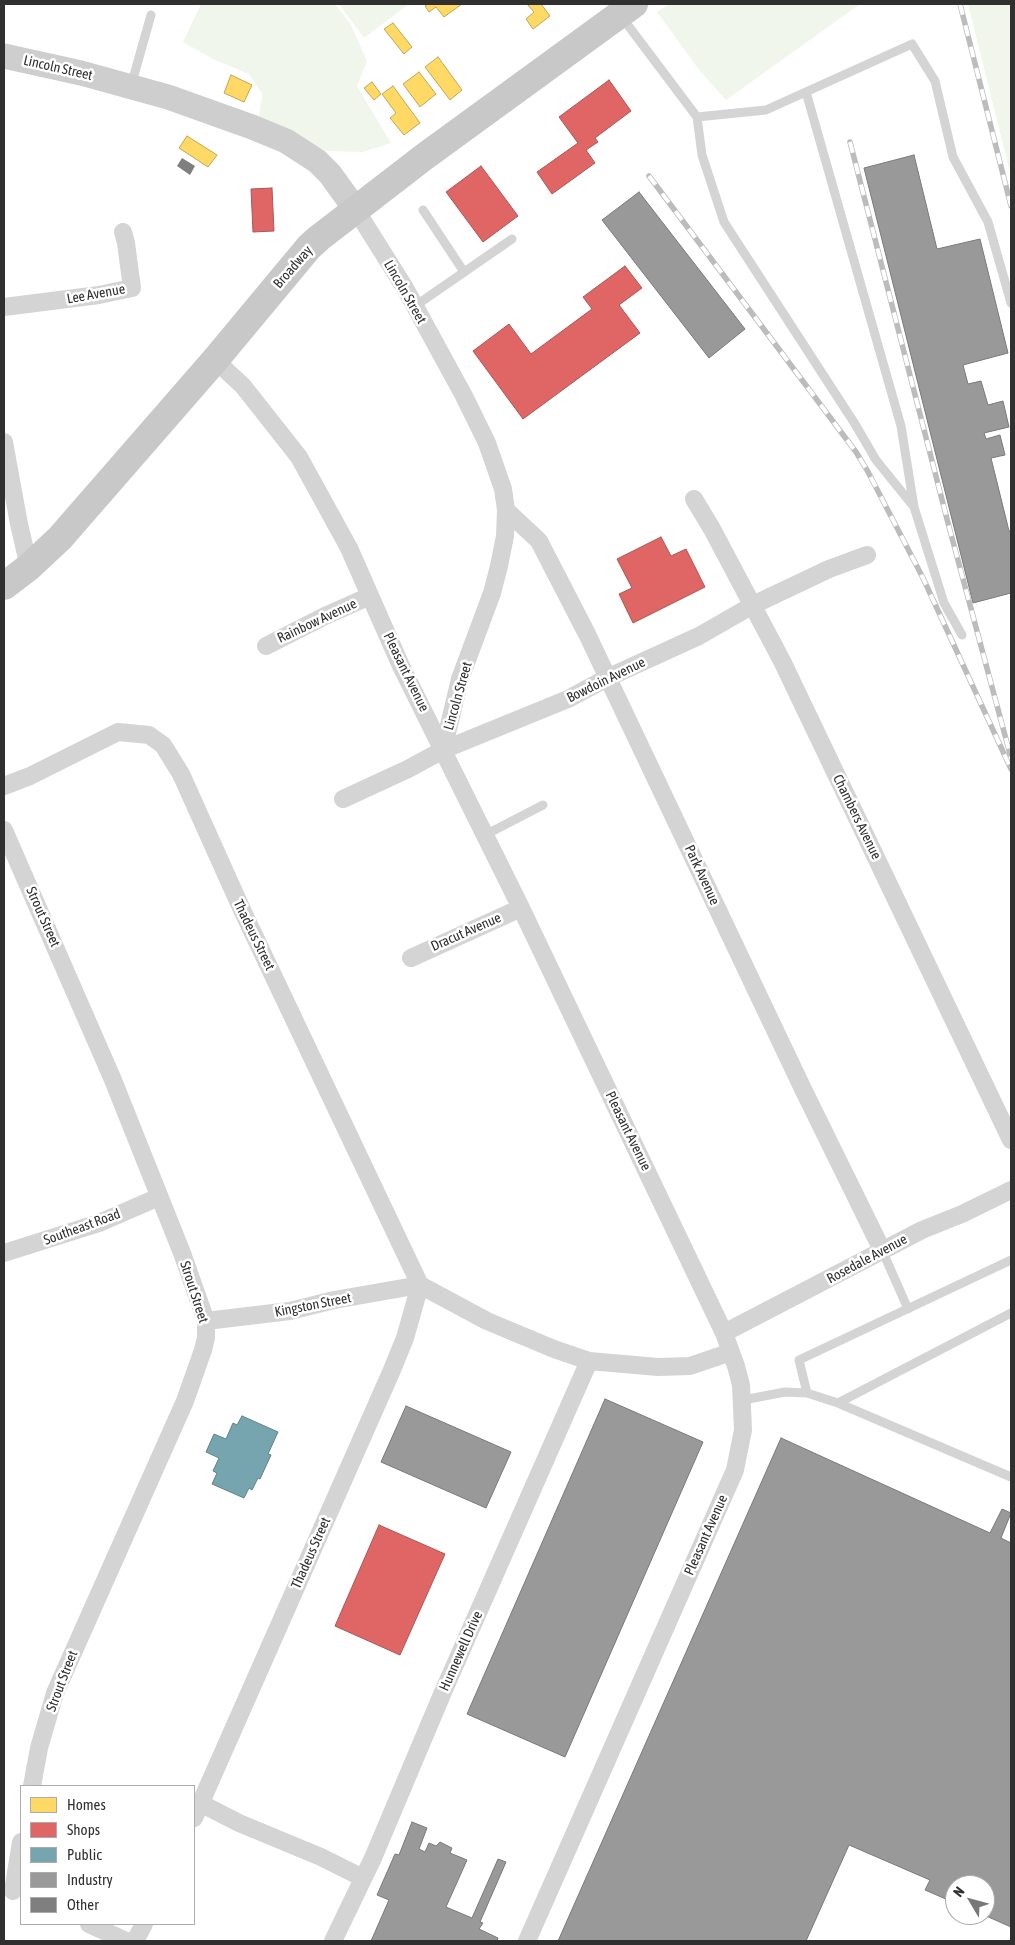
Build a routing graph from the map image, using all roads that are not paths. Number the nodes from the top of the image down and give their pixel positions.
1 (627, 9) edge
2 (151, 15) dead end
3 (4, 56) edge
4 (131, 86) junction
5 (806, 92) junction
6 (696, 117) junction
7 (356, 210) junction
8 (423, 210) dead end
9 (123, 232) dead end
10 (512, 239) dead end
11 (464, 272) junction
12 (1011, 303) edge
13 (415, 306) junction
14 (4, 307) edge
15 (215, 360) junction
16 (4, 442) edge
17 (694, 499) dead end
18 (914, 507) junction
19 (506, 510) junction
20 (867, 555) dead end
21 (30, 566) junction
22 (4, 586) edge
23 (370, 596) junction
24 (753, 605) junction
25 (962, 635) dead end
26 (266, 646) dead end
27 (607, 678) junction
28 (443, 750) junction
29 (4, 786) edge
30 (343, 799) dead end
31 (543, 805) dead end
32 (4, 830) edge
33 (485, 834) junction
34 (521, 908) junction
35 (411, 958) dead end
36 (1011, 1140) edge
37 (1011, 1190) edge
38 (159, 1197) junction
39 (882, 1250) junction
40 (4, 1253) edge
41 (1011, 1260) edge
42 (420, 1285) junction
43 (908, 1309) junction
44 (1011, 1313) edge
45 (206, 1321) junction
46 (724, 1333) junction
47 (731, 1352) junction
48 (589, 1361) junction
49 (807, 1392) junction
50 (743, 1400) junction
51 (838, 1403) junction
52 (1011, 1477) edge
53 (32, 1785) edge
54 (197, 1811) edge
55 (20, 1848) edge
56 (363, 1878) junction
57 (13, 1891) edge
58 (91, 1925) edge
59 (143, 1925) edge
60 (126, 1941) edge
61 (135, 1941) edge
62 (333, 1941) edge
63 (527, 1941) edge

1 - 6 lane
1 - 7 main road, Broadway
2 - 4 lane
3 - 4 main road, Lincoln Street
4 - 7 main road, Lincoln Street
5 - 6 lane
5 - 12 lane
5 - 18 lane
6 - 18 lane
7 - 13 street, Lincoln Street
7 - 15 main road, Broadway
8 - 11 lane
9 - 14 street, Lee Avenue
10 - 11 lane
11 - 13 lane
13 - 19 street, Lincoln Street
15 - 21 main road, Broadway
15 - 23 street, Pleasant Avenue
16 - 21 street
17 - 24 street, Chambers Avenue
18 - 25 lane
19 - 27 street, Park Avenue
19 - 28 street, Lincoln Street
20 - 24 street, Bowdoin Avenue
21 - 22 main road, Broadway
23 - 26 street, Rainbow Avenue
23 - 28 street, Pleasant Avenue
24 - 27 street, Bowdoin Avenue
24 - 36 street, Chambers Avenue
27 - 28 street, Bowdoin Avenue
27 - 39 street, Park Avenue
28 - 30 street, Bowdoin Avenue
28 - 33 street, Pleasant Avenue
29 - 42 street, Thadeus Street
31 - 33 lane
32 - 38 street, Strout Street
33 - 34 street, Pleasant Avenue
34 - 35 street, Dracut Avenue
34 - 46 street, Pleasant Avenue
37 - 39 street, Rosedale Avenue
38 - 40 street, Southeast Road
38 - 45 street, Strout Street
39 - 43 lane
39 - 46 street, Rosedale Avenue
41 - 43 lane
42 - 45 street, Kingston Street
42 - 48 street
42 - 54 street, Thadeus Street
43 - 49 lane
44 - 51 lane
45 - 53 street, Strout Street
46 - 47 street, Pleasant Avenue
47 - 48 street
47 - 50 street, Pleasant Avenue
48 - 56 street, Hunnewell Drive
49 - 50 lane
49 - 51 lane
50 - 63 street, Pleasant Avenue
51 - 52 lane
54 - 56 street
55 - 57 street
56 - 62 street, Hunnewell Drive
58 - 60 street
59 - 61 street

